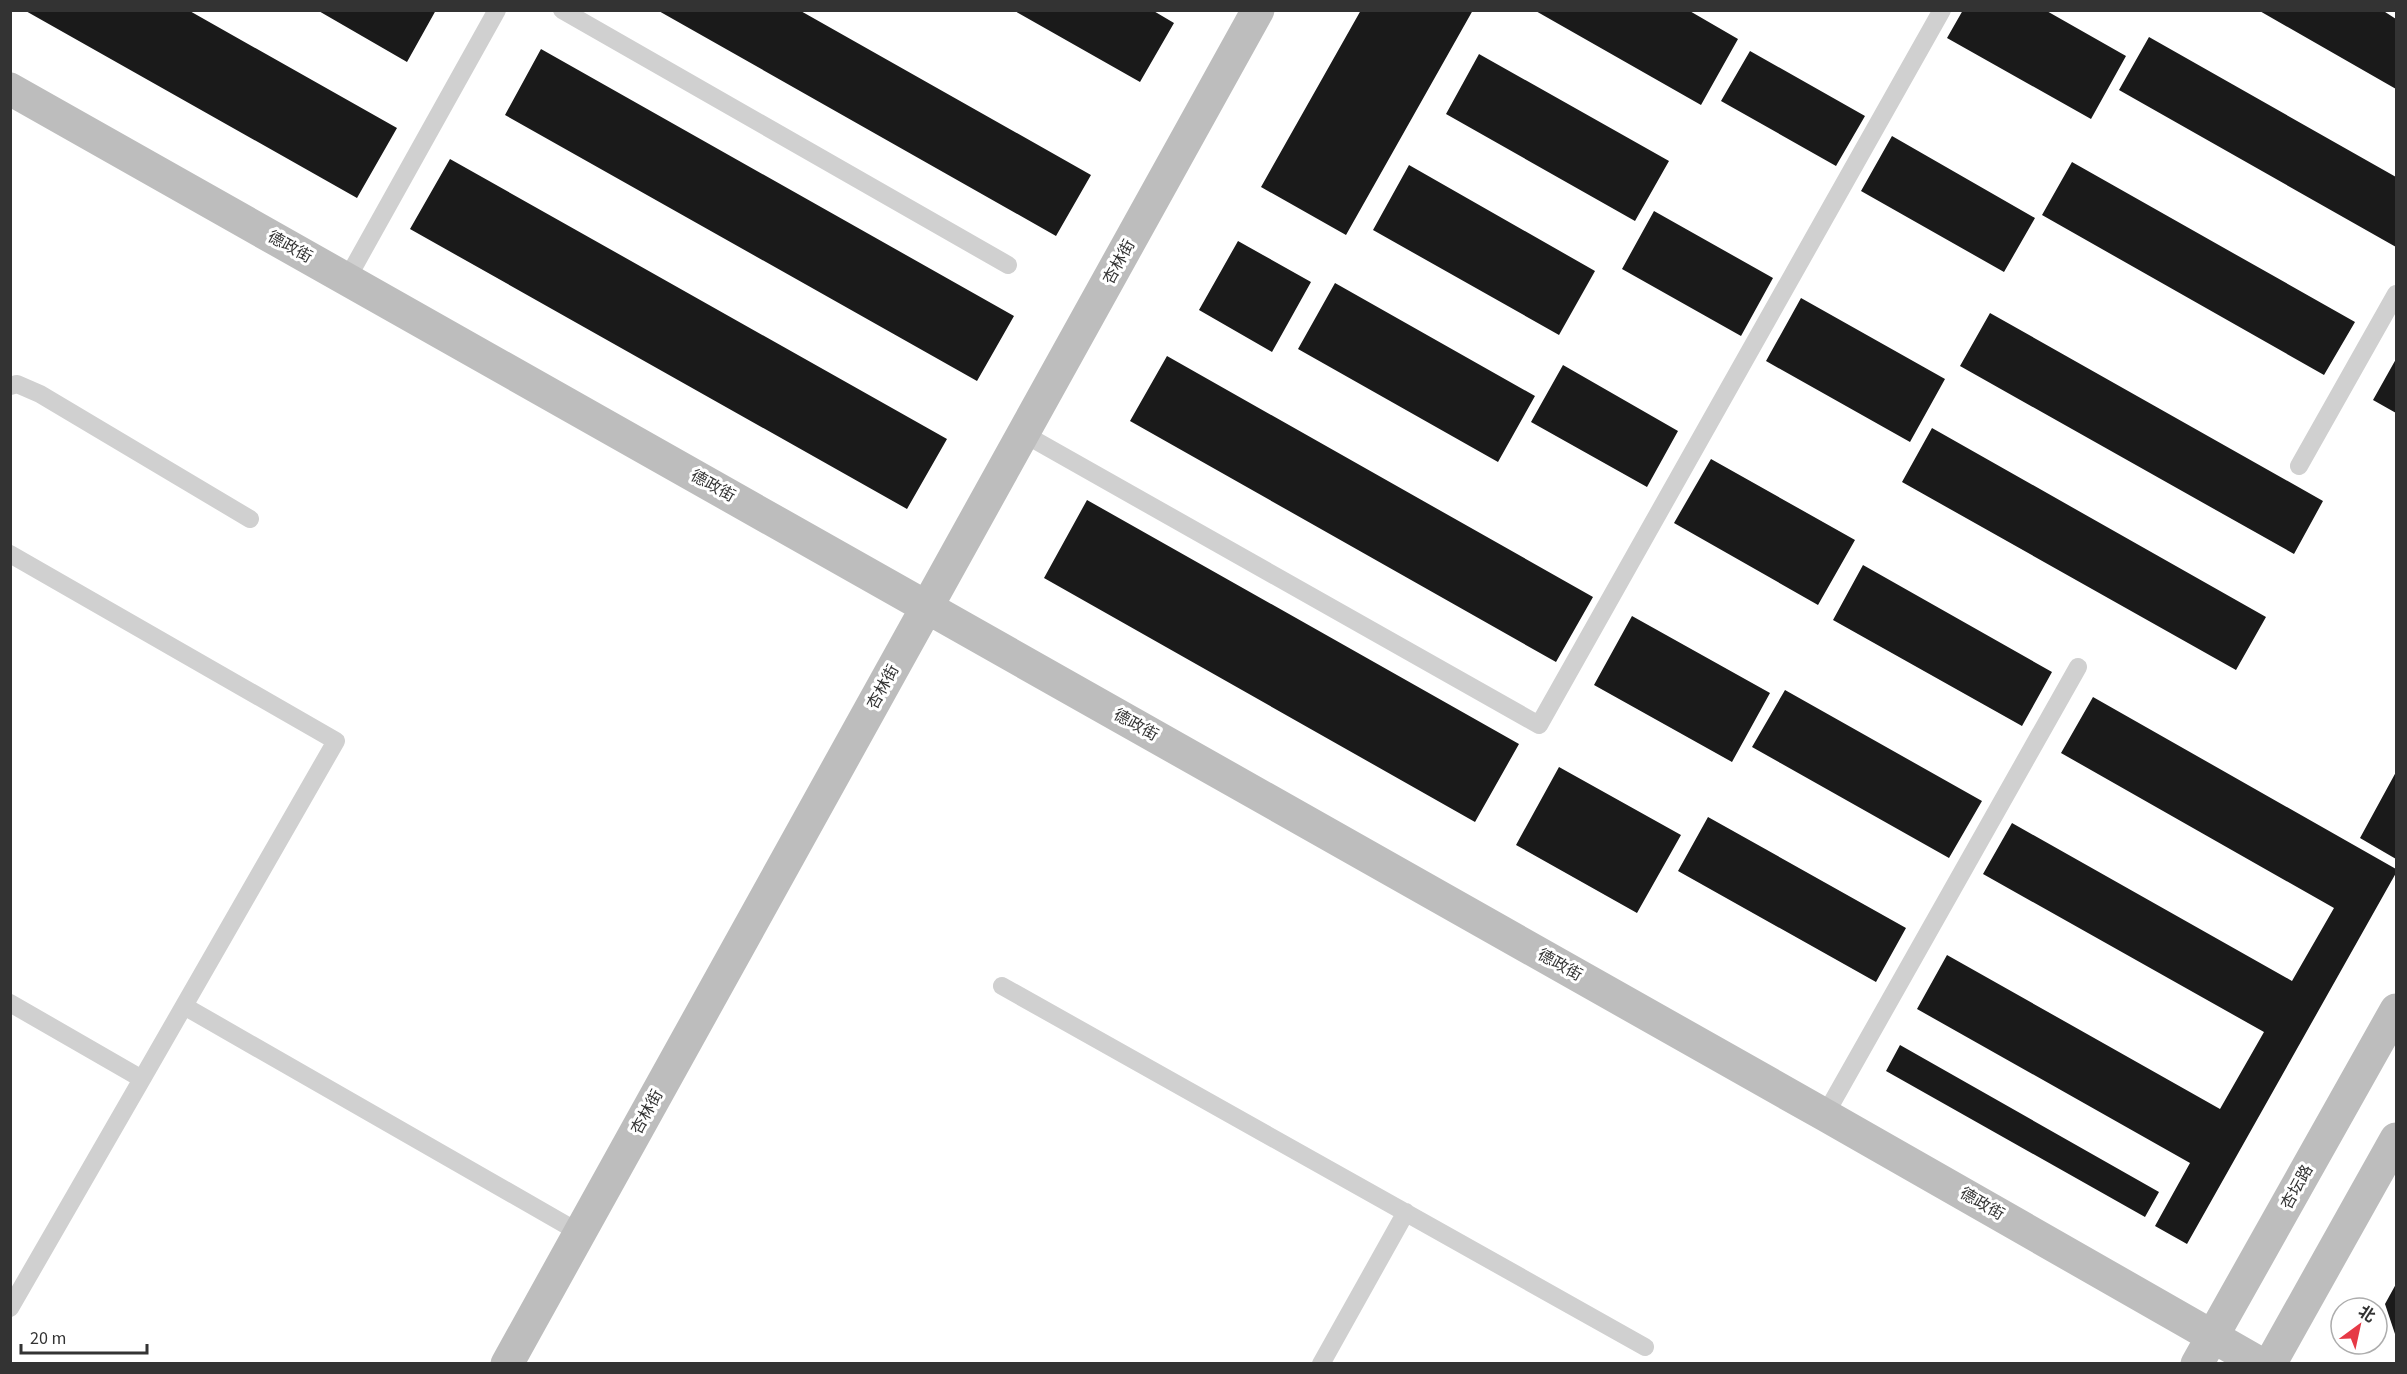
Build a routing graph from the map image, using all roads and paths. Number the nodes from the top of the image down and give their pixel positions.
1 (497, 10) edge
2 (562, 10) edge
3 (1258, 10) edge
4 (1942, 10) edge
5 (10, 90) edge
6 (1008, 265) dead end
7 (347, 279) junction
8 (2397, 294) edge
9 (10, 386) edge
10 (1024, 434) junction
11 (2299, 466) dead end
12 (250, 519) dead end
13 (10, 554) edge
14 (927, 607) junction
15 (2078, 667) dead end
16 (1002, 986) dead end
17 (10, 1003) edge
18 (184, 1006) junction
19 (2397, 1010) edge
20 (142, 1079) junction
21 (1825, 1114) junction
22 (2397, 1139) edge
23 (1406, 1212) junction
24 (580, 1233) junction
25 (10, 1308) edge
26 (2212, 1335) junction
27 (1645, 1347) dead end
28 (507, 1364) edge
29 (1321, 1364) edge
30 (2197, 1364) edge
31 (2261, 1364) edge
32 (2270, 1364) edge

1 - 7 lane
2 - 6 lane
3 - 10 street, 杏林街
4 - 10 lane
5 - 7 street, 德政街
7 - 14 street, 德政街
8 - 11 lane
9 - 12 lane
10 - 14 street, 杏林街
13 - 18 lane
14 - 21 street, 德政街
14 - 24 street, 杏林街
15 - 21 lane
16 - 23 lane
17 - 20 lane
18 - 20 lane
18 - 24 lane
19 - 26 street, 杏坛路
20 - 25 lane
21 - 26 street, 德政街
22 - 32 street
23 - 27 lane
23 - 29 lane
24 - 28 street, 杏林街
26 - 30 street, 杏坛路
26 - 31 street, 德政街

